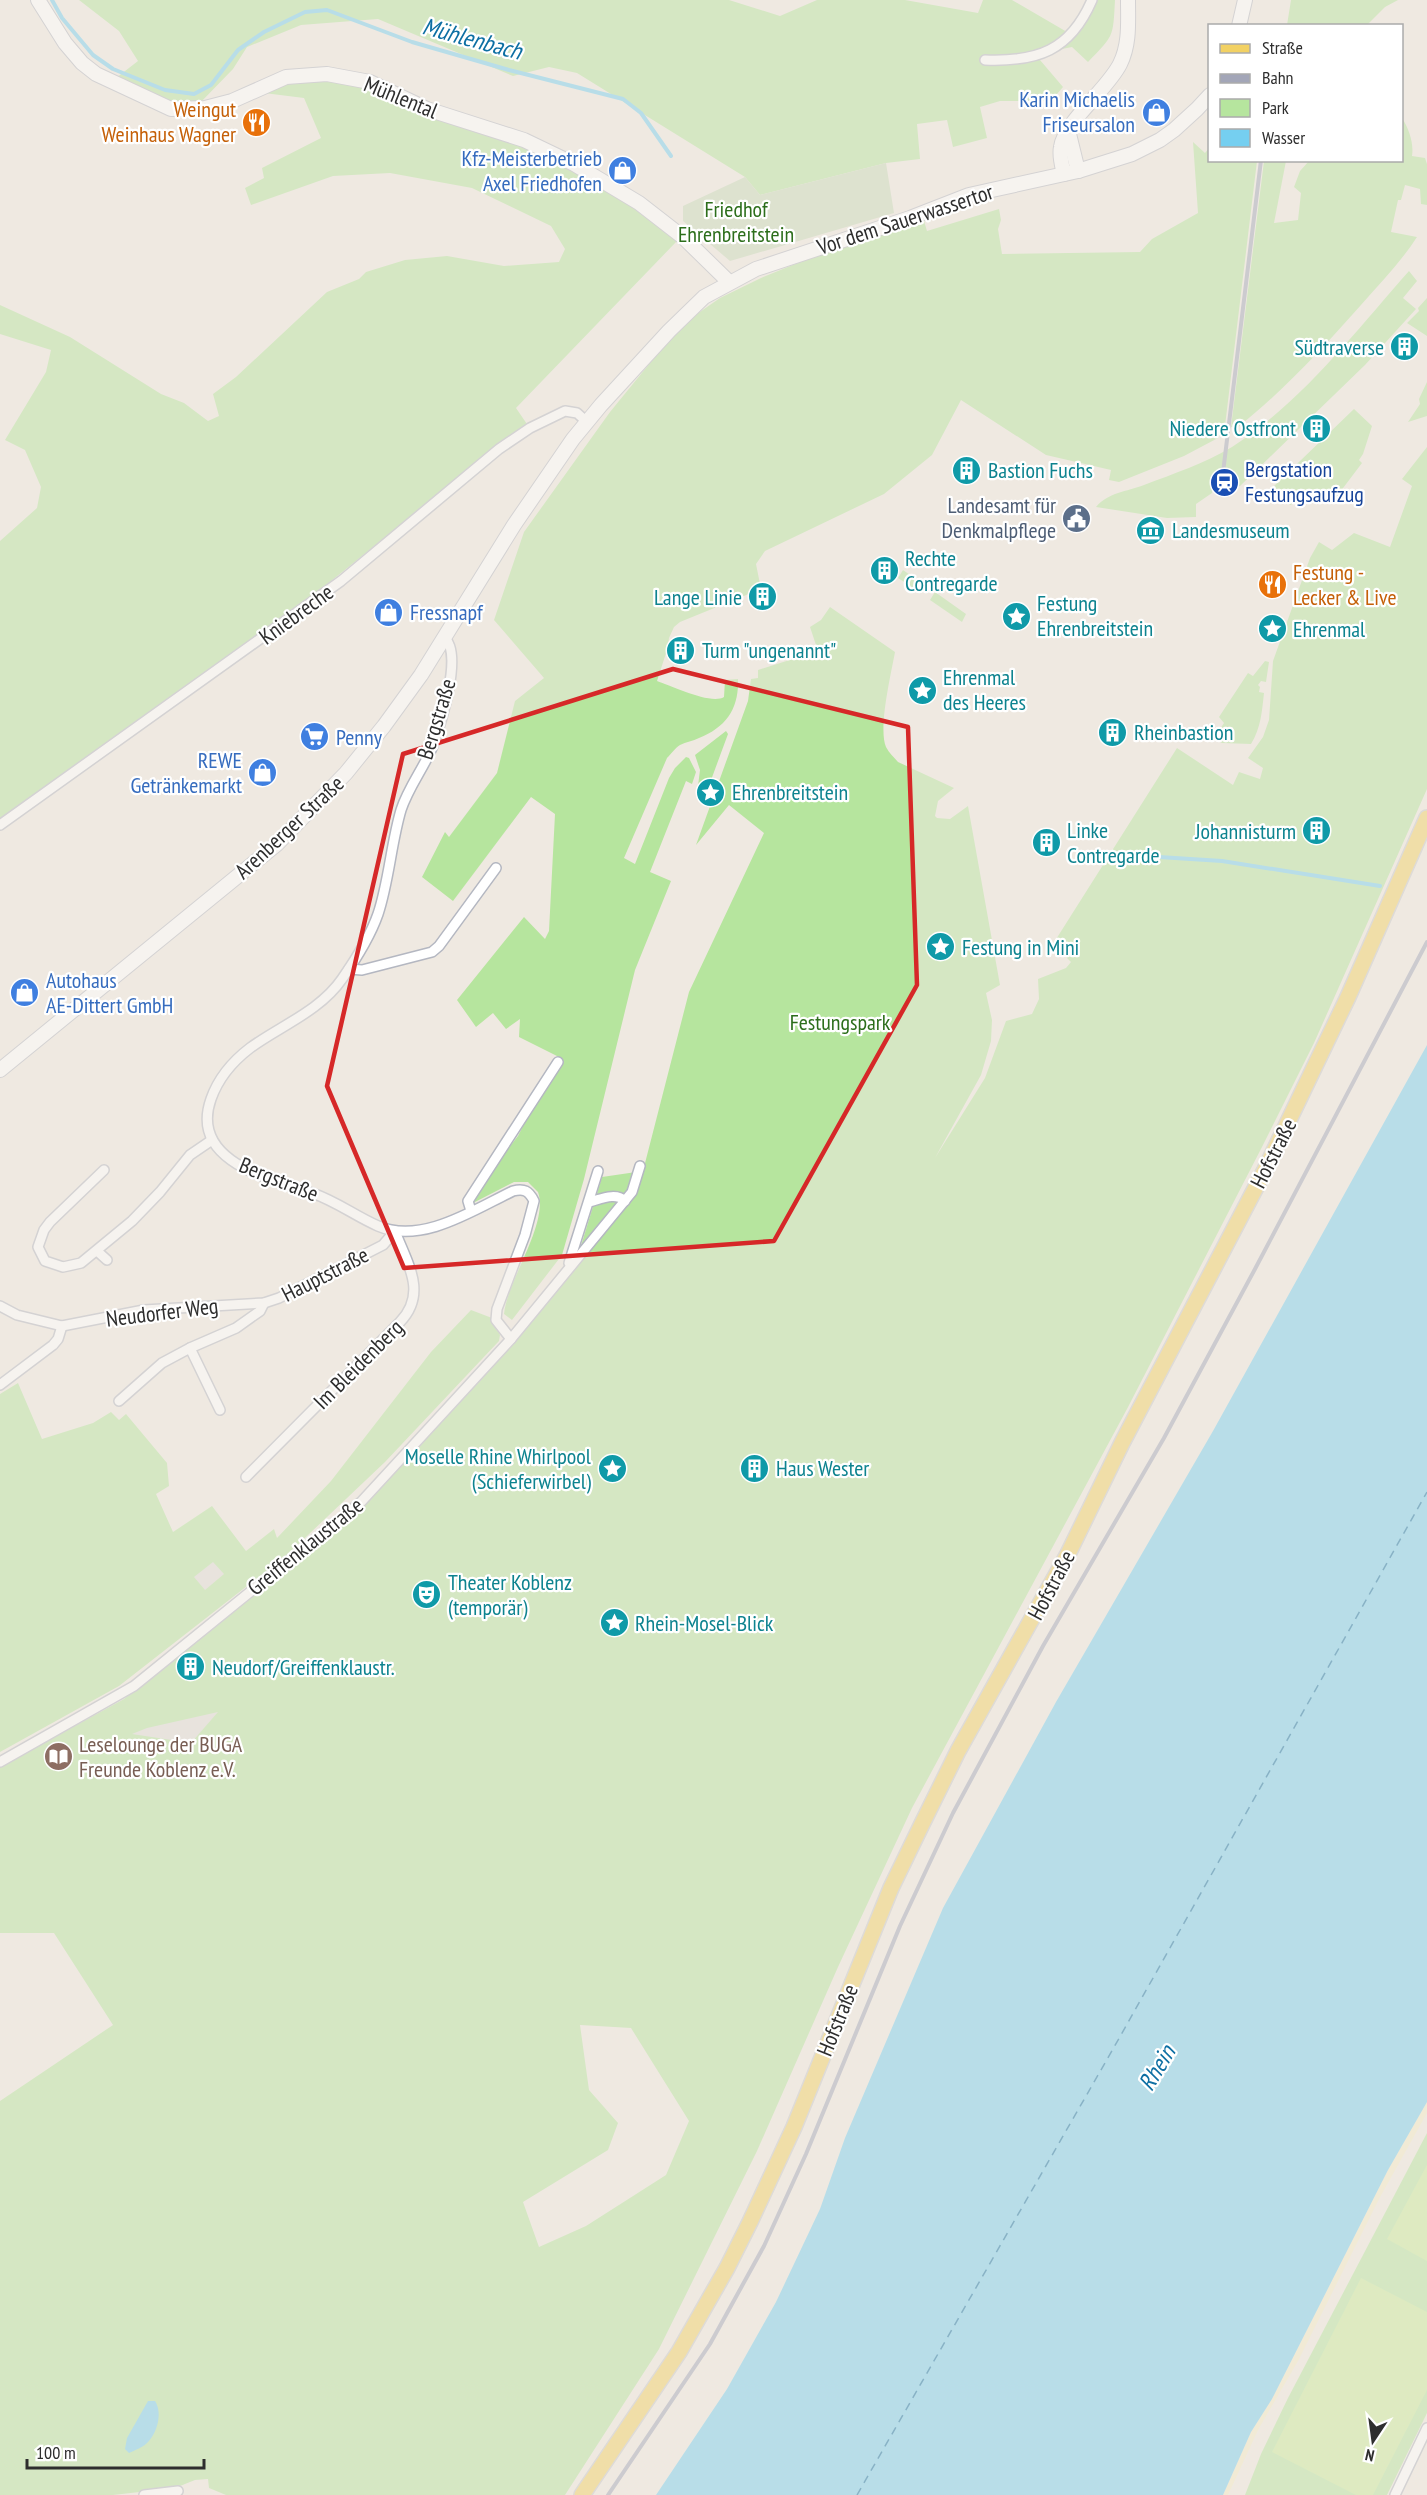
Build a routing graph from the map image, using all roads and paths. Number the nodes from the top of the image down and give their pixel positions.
1 (38, 0) edge
2 (1092, 0) edge
3 (1128, 0) edge
4 (1245, 0) edge
5 (1239, 24) edge
6 (985, 60) dead end
7 (1208, 96) edge
8 (1071, 173) junction
9 (729, 282) junction
10 (587, 422) junction
11 (514, 525) joint
12 (444, 638) junction
13 (1427, 818) edge
14 (0, 825) edge
15 (496, 868) dead end
16 (349, 969) junction
17 (558, 1062) dead end
18 (0, 1070) edge
19 (212, 1140) junction
20 (640, 1166) dead end
21 (104, 1170) dead end
22 (598, 1171) dead end
23 (625, 1201) junction
24 (589, 1202) junction
25 (471, 1210) junction
26 (396, 1230) junction
27 (97, 1251) junction
28 (107, 1260) dead end
29 (564, 1275) junction
30 (264, 1303) junction
31 (0, 1306) edge
32 (62, 1326) junction
33 (511, 1340) junction
34 (190, 1348) junction
35 (0, 1385) edge
36 (119, 1401) dead end
37 (220, 1410) dead end
38 (246, 1477) dead end
39 (0, 1762) edge
40 (1427, 2428) edge
41 (178, 2491) dead end
42 (144, 2495) edge
43 (582, 2495) edge
44 (1395, 2495) edge

1 - 9 main road, Mühlental
2 - 6 street
3 - 8 main road
4 - 5 main road
7 - 8 main road, Vor dem Sauerwassertor
8 - 9 main road, Vor dem Sauerwassertor
9 - 10 main road, Vor dem Sauerwassertor
10 - 11 main road, Vor dem Sauerwassertor
10 - 14 street, Kniebreche
11 - 12 main road, Arenberger Straße
12 - 16 street, Bergstraße
12 - 18 main road, Arenberger Straße
13 - 43 main road, Hofstraße
15 - 16 street
16 - 19 street, Bergstraße
17 - 25 street
19 - 26 street, Bergstraße
19 - 27 street
20 - 23 street, Greiffenklaustraße
21 - 27 street
22 - 24 street, Greiffenklaustraße
23 - 24 street
23 - 29 street, Greiffenklaustraße
24 - 29 street, Greiffenklaustraße
25 - 26 street, Bergstraße
25 - 33 street, Bergstraße
26 - 30 street, Hauptstraße
26 - 38 street, Im Bleidenberg
27 - 28 street
29 - 33 street, Greiffenklaustraße
30 - 32 street, Neudorfer Weg
30 - 34 street, Hauptstraße
31 - 32 street, Neudorfer Weg
32 - 35 street
33 - 39 street, Greiffenklaustraße
34 - 36 street, Hauptstraße
34 - 37 street
40 - 44 street
41 - 42 street

